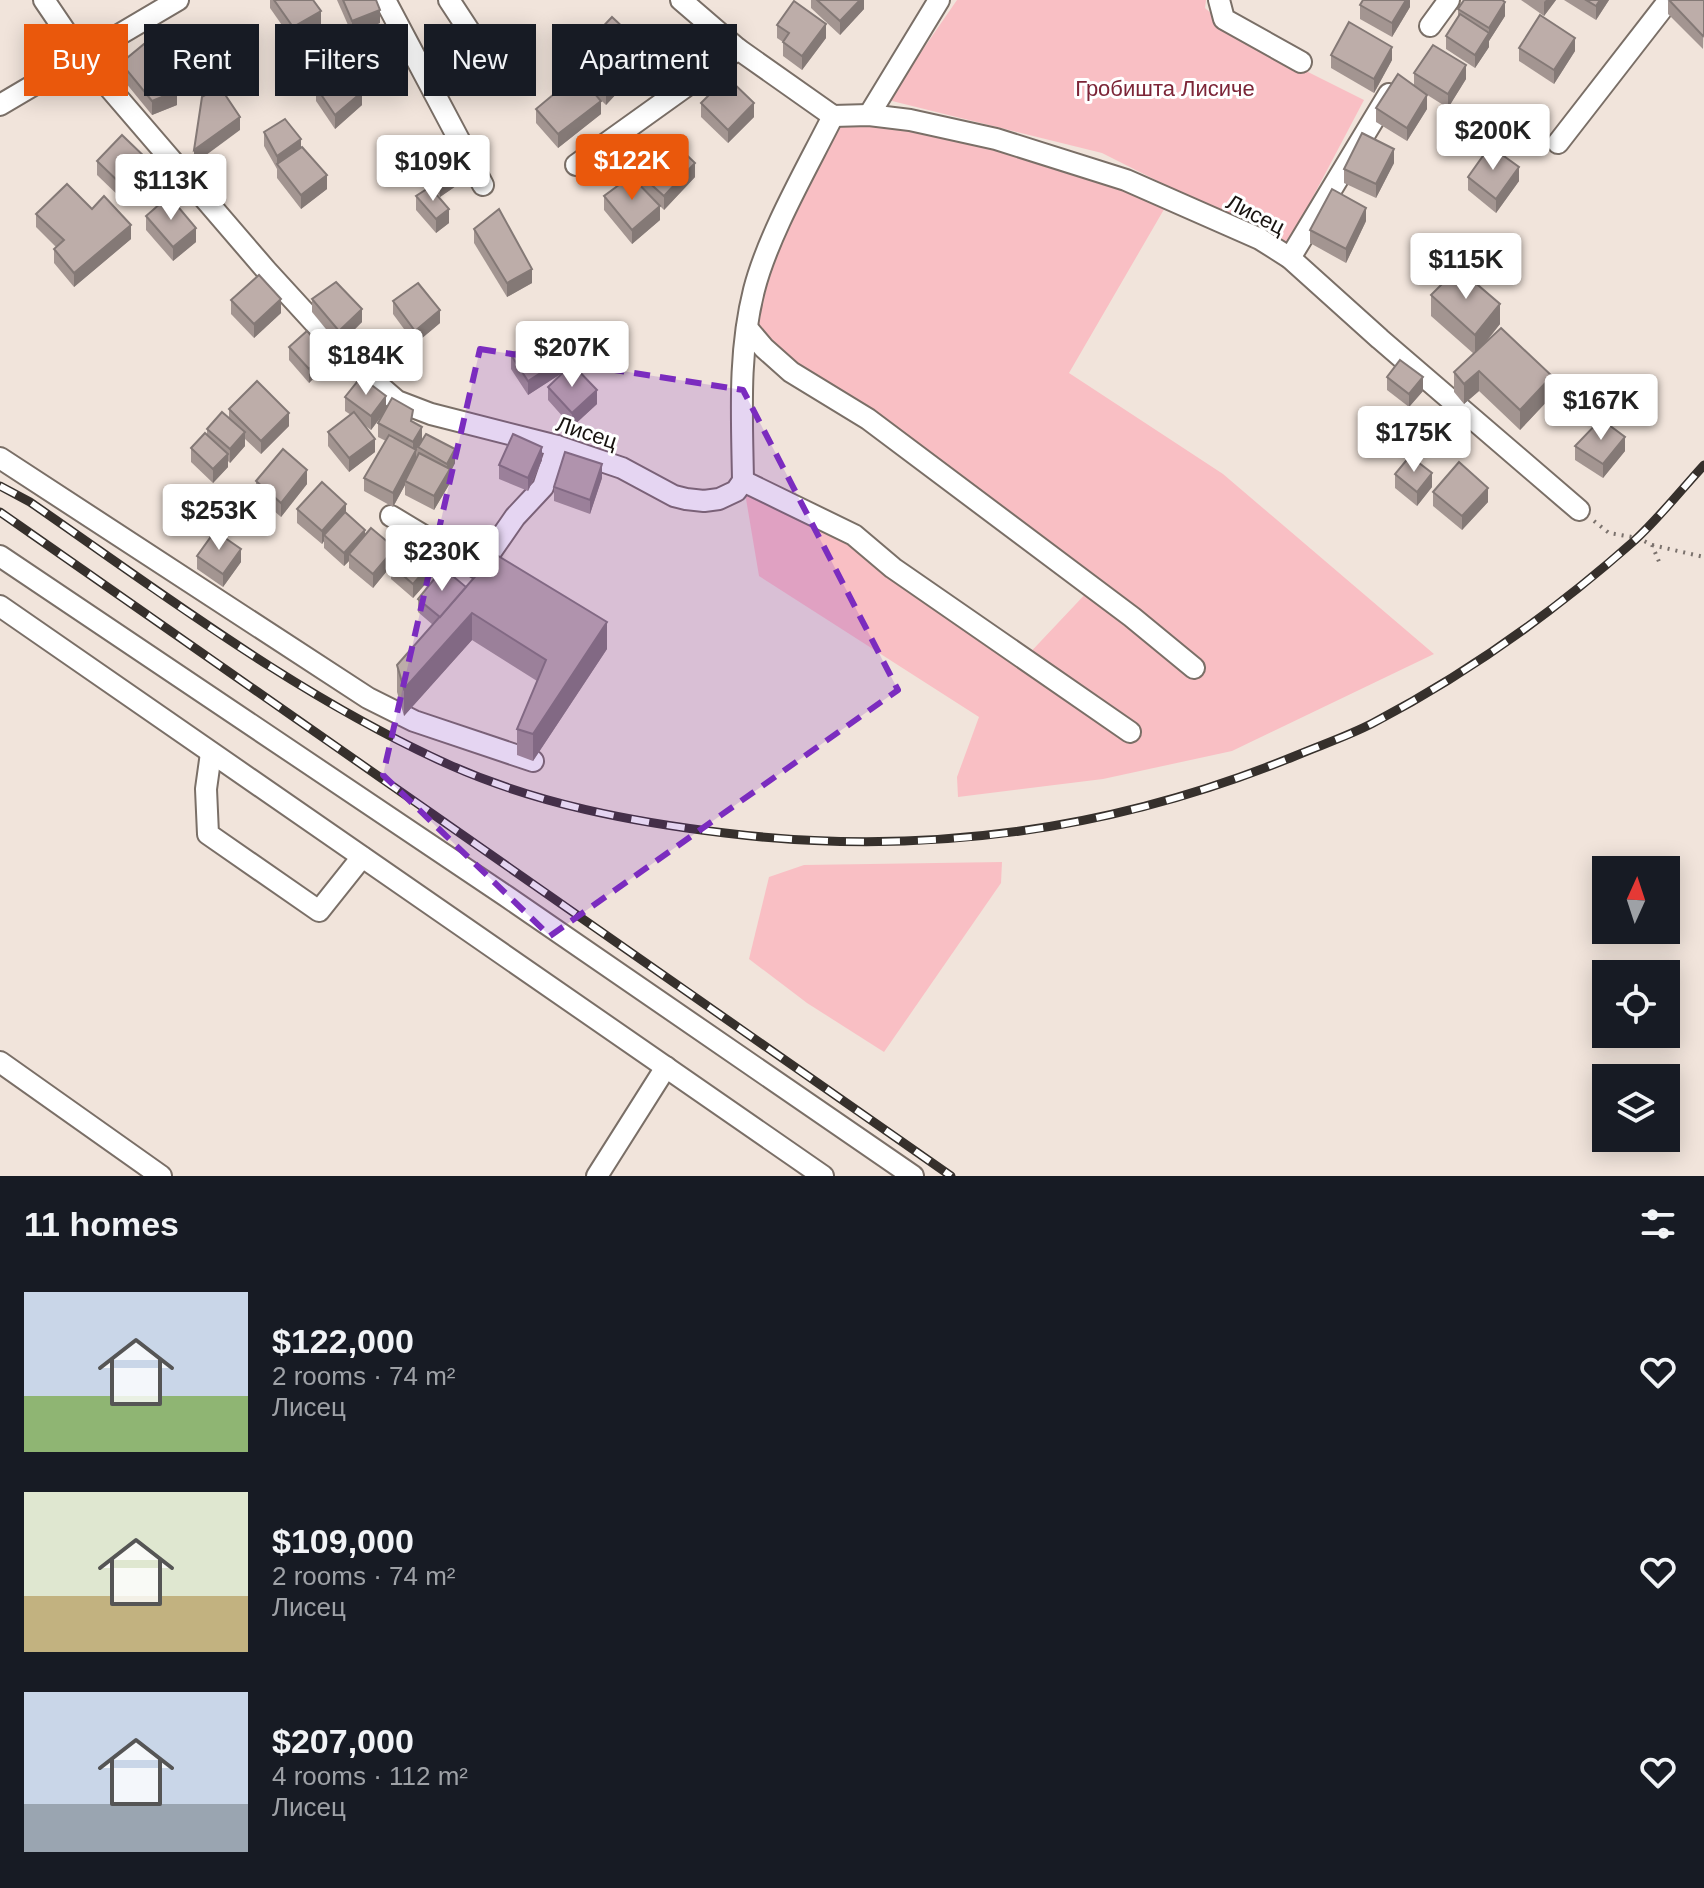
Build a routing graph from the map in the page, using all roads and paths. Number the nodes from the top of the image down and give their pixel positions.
1 (44, 0) edge
2 (178, 0) edge
3 (385, 0) edge
4 (449, 0) edge
5 (681, 0) edge
6 (939, 0) edge
7 (1219, 0) edge
8 (1449, 0) edge
9 (1669, 0) edge
10 (60, 24) edge
11 (465, 24) edge
12 (1430, 26) dead end
13 (128, 29) edge
14 (738, 49) junction
15 (1301, 62) dead end
16 (1398, 78) edge
17 (24, 91) edge
18 (116, 96) edge
19 (0, 105) edge
20 (869, 115) junction
21 (833, 116) junction
22 (1558, 143) dead end
23 (576, 165) dead end
24 (483, 185) dead end
25 (1290, 258) junction
26 (747, 328) junction
27 (557, 446) junction
28 (0, 458) edge
29 (743, 481) junction
30 (1579, 510) joint
31 (391, 516) dead end
32 (1652, 545) junction
33 (0, 556) edge
34 (1704, 557) edge
35 (1660, 564) dead end
36 (0, 606) edge
37 (1194, 668) dead end
38 (1130, 732) dead end
39 (211, 753) junction
40 (533, 761) dead end
41 (362, 857) junction
42 (0, 1062) edge
43 (666, 1067) junction
44 (161, 1176) edge
45 (597, 1176) edge
46 (823, 1176) edge
47 (913, 1176) edge

1 - 10 street, Лисец
2 - 13 street
3 - 24 street
4 - 11 street
5 - 14 street
6 - 20 street
7 - 15 street
8 - 12 street
9 - 22 street
14 - 21 street
14 - 23 street
16 - 25 street
17 - 19 street
18 - 27 street, Лисец
20 - 21 street, Лисец
20 - 25 street, Лисец
21 - 26 street
25 - 30 street, Лисец
26 - 29 street
26 - 37 street
27 - 29 street, Лисец
27 - 31 street
28 - 40 street
29 - 38 street
30 - 32 path
32 - 34 path
32 - 35 path
33 - 47 street
36 - 39 street
39 - 41 street
39 - 41 street
41 - 43 street
42 - 44 street
43 - 45 street
43 - 46 street

